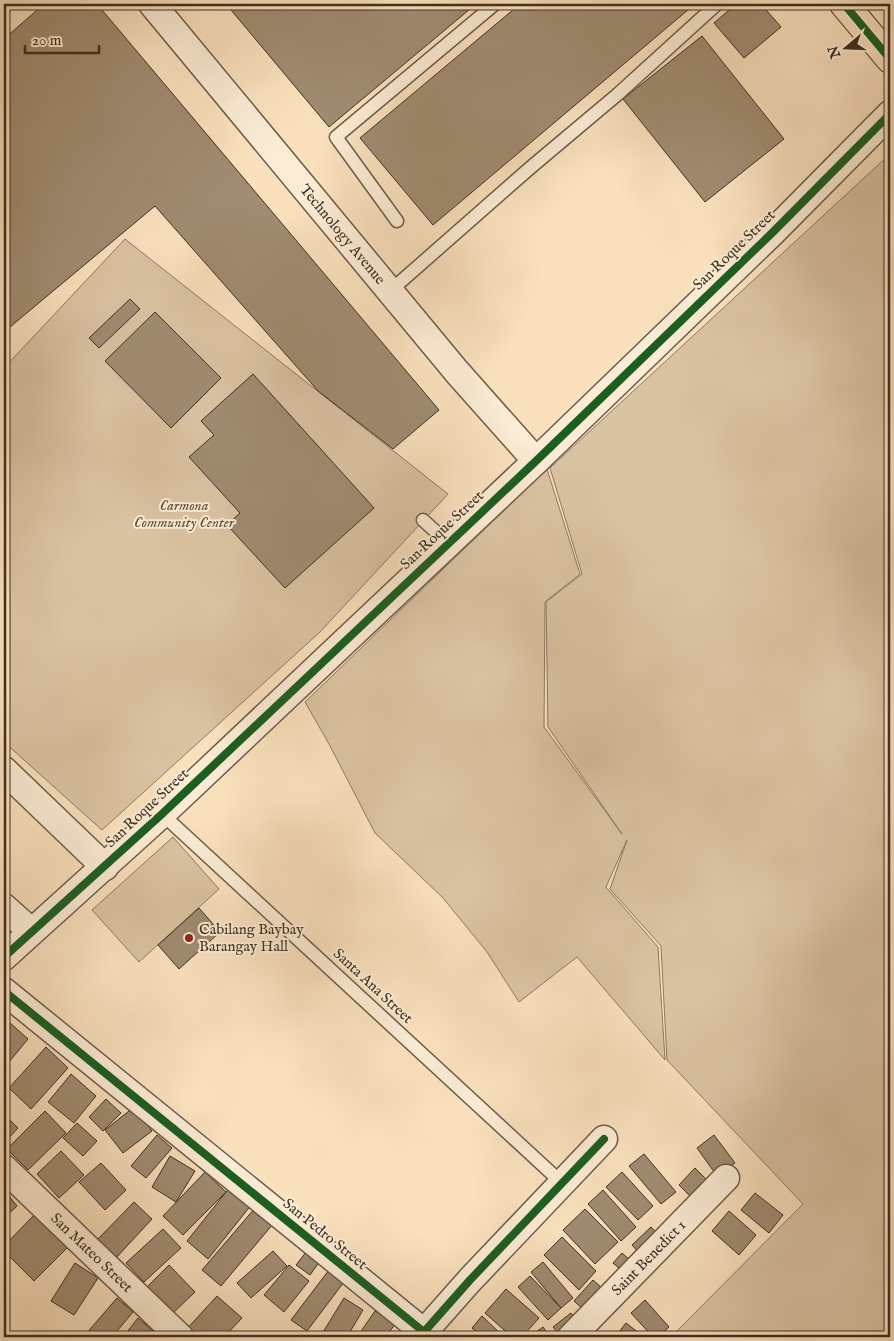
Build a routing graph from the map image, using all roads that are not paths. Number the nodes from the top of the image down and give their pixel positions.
1 (152, 4) edge
2 (495, 4) edge
3 (717, 4) edge
4 (844, 4) edge
5 (890, 59) edge
6 (890, 114) edge
7 (397, 222) dead end
8 (390, 291) junction
9 (536, 461) junction
10 (423, 520) dead end
11 (448, 544) junction
12 (4, 770) edge
13 (162, 814) junction
14 (104, 867) junction
15 (4, 907) edge
16 (31, 932) junction
17 (4, 957) edge
18 (4, 991) edge
19 (604, 1139) dead end
20 (4, 1168) edge
21 (726, 1178) dead end
22 (562, 1183) junction
23 (180, 1337) edge
24 (572, 1337) edge

1 - 8 street, Technology Avenue
2 - 7 lane
3 - 8 lane
4 - 5 highway
6 - 9 street, San Roque Street
8 - 9 street, Technology Avenue
9 - 11 street, San Roque Street
10 - 11 lane
11 - 13 street, San Roque Street
12 - 14 street
13 - 14 street, San Roque Street
13 - 22 lane, Santa Ana Street
14 - 16 street, San Roque Street
15 - 16 street
16 - 17 street, San Roque Street
18 - 22 street, San Pedro Street
19 - 22 street, San Pedro Street
20 - 23 street, San Mateo Street
21 - 24 street, Saint Benedict 1

